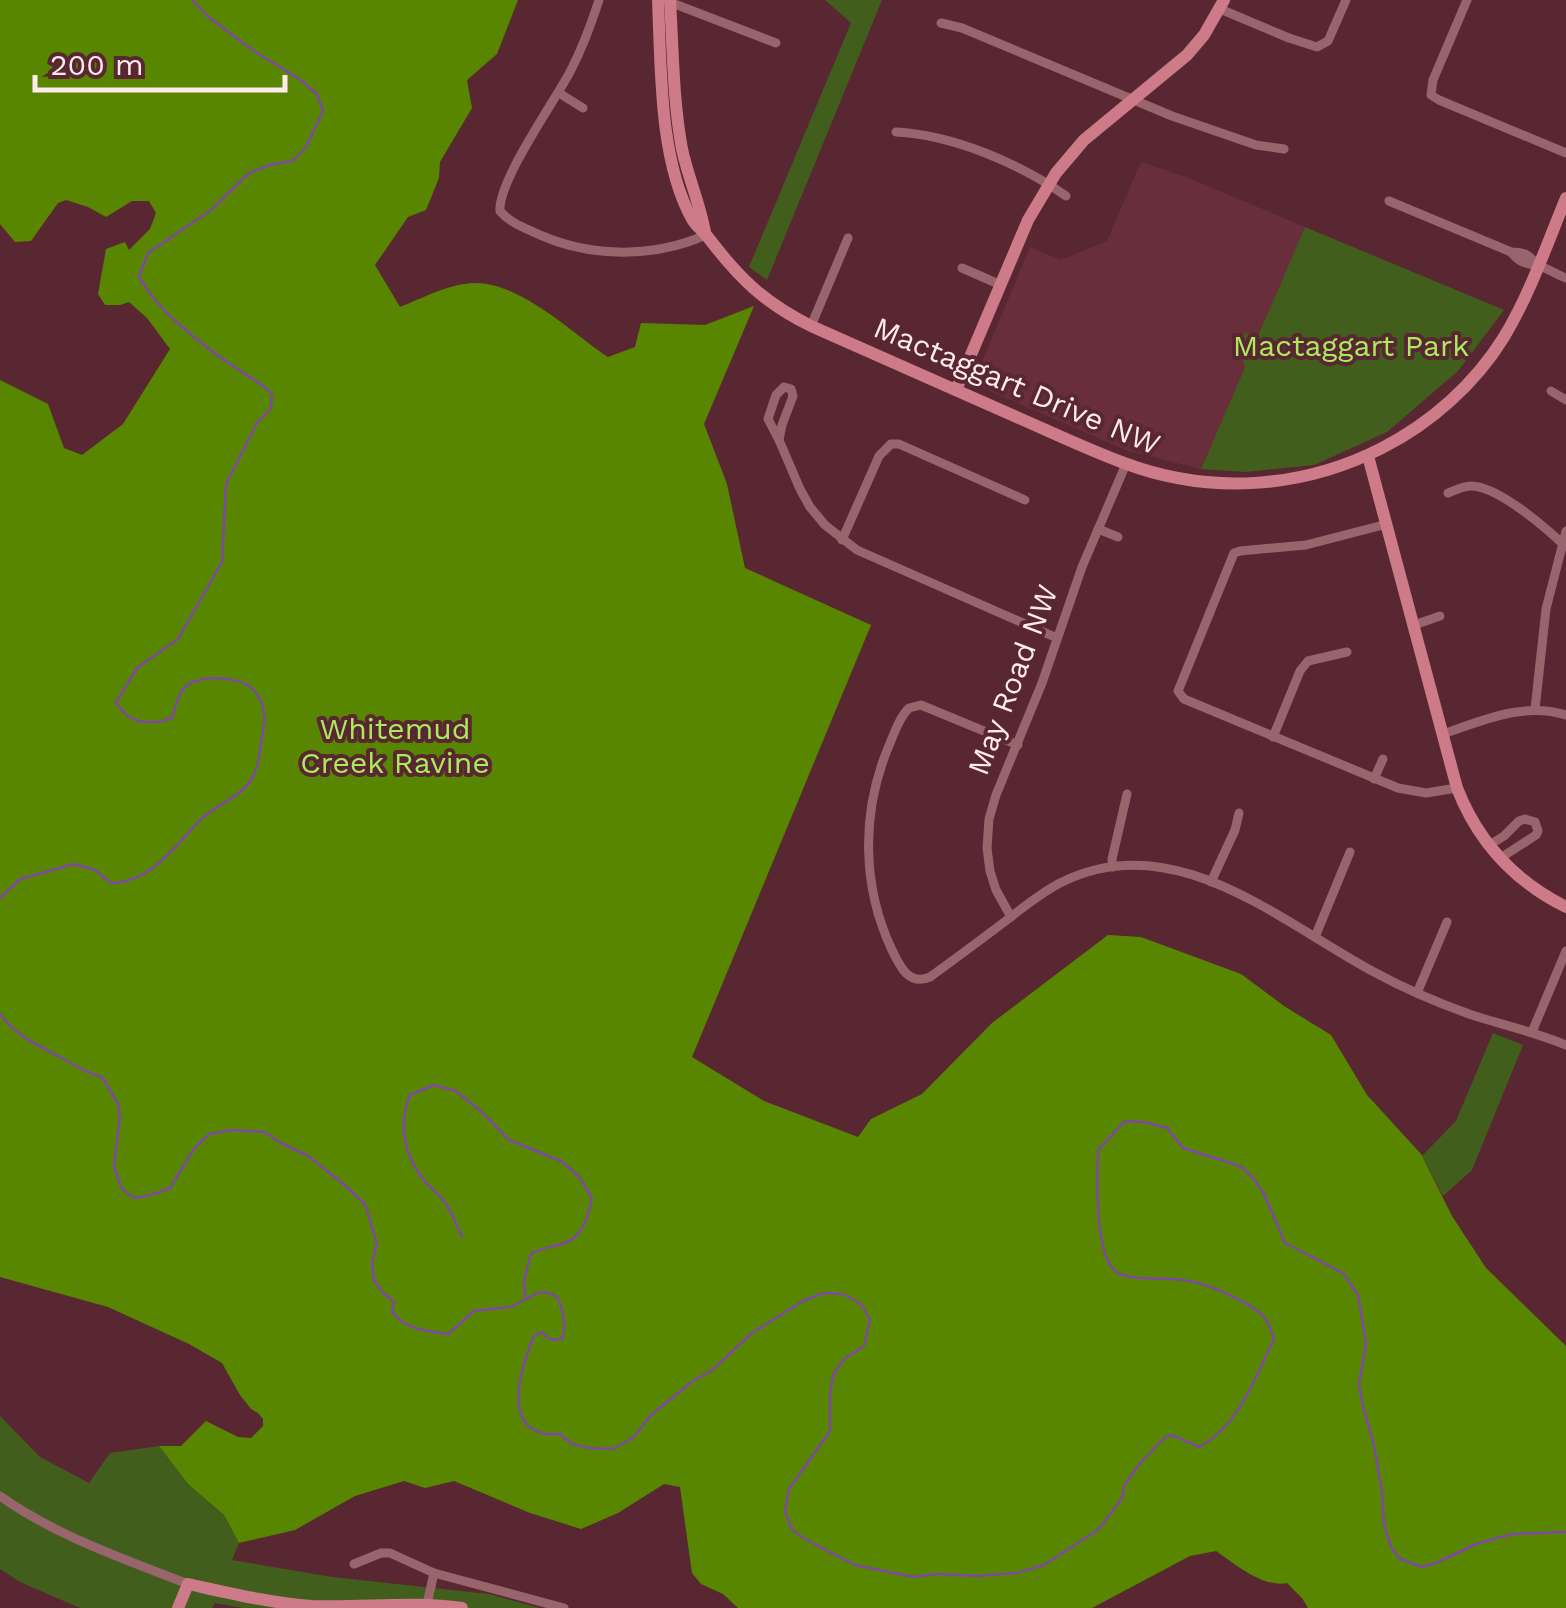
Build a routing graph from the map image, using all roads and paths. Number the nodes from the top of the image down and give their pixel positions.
1 (599, 0) edge
2 (665, 0) edge
3 (1346, 0) edge
4 (1467, 0) edge
5 (1222, 5) edge
6 (941, 24) dead end
7 (776, 43) dead end
8 (559, 93) junction
9 (1134, 100) junction
10 (583, 108) dead end
11 (896, 132) dead end
12 (1284, 148) dead end
13 (1566, 153) edge
14 (1049, 184) junction
15 (1066, 196) dead end
16 (1566, 198) edge
17 (1389, 200) dead end
18 (706, 234) junction
19 (848, 238) dead end
20 (1538, 266) junction
21 (962, 268) dead end
22 (1566, 278) edge
23 (1001, 284) junction
24 (811, 326) junction
25 (956, 390) junction
26 (1551, 391) dead end
27 (1566, 400) edge
28 (779, 440) junction
29 (1368, 456) junction
30 (1126, 464) junction
31 (1448, 492) dead end
32 (1024, 500) dead end
33 (1387, 524) junction
34 (1098, 528) junction
35 (1566, 531) edge
36 (1118, 537) dead end
37 (842, 540) junction
38 (1564, 546) edge
39 (1440, 616) dead end
40 (1414, 624) junction
41 (1057, 638) junction
42 (1347, 652) dead end
43 (1535, 709) junction
44 (1566, 715) edge
45 (1443, 734) junction
46 (1273, 736) junction
47 (1018, 746) junction
48 (1383, 760) dead end
49 (1374, 779) junction
50 (1457, 788) junction
51 (1127, 794) dead end
52 (1240, 813) dead end
53 (1488, 846) junction
54 (1350, 852) dead end
55 (1500, 859) junction
56 (1113, 866) junction
57 (1211, 882) junction
58 (1566, 907) edge
59 (1011, 917) junction
60 (1447, 922) dead end
61 (1315, 937) junction
62 (1566, 951) edge
63 (1417, 993) junction
64 (1532, 1032) junction
65 (1566, 1045) edge
66 (0, 1496) edge
67 (354, 1564) dead end
68 (434, 1573) junction
69 (188, 1584) junction
70 (427, 1604) junction
71 (178, 1608) edge
72 (462, 1608) edge
73 (564, 1608) edge

1 - 8 street
2 - 7 street
2 - 18 street, Mactaggart Drive NW
3 - 5 street
4 - 13 street
5 - 9 street
6 - 9 street
8 - 10 street
8 - 18 street
9 - 12 street
9 - 14 street
11 - 14 street
14 - 15 street
14 - 23 street
16 - 20 street, Mactaggart Drive NW
17 - 20 street
18 - 24 street, Mactaggart Drive NW
19 - 24 street
20 - 22 street
20 - 29 street, Mactaggart Drive NW
21 - 23 street
23 - 25 street
24 - 25 street, Mactaggart Drive NW
25 - 30 street, Mactaggart Drive NW
26 - 27 street
28 - 28 street
28 - 37 street
29 - 30 street, Mactaggart Drive NW
29 - 33 street
30 - 34 street, May Road NW
31 - 38 street
32 - 37 street
33 - 40 street
33 - 46 street
34 - 36 street
34 - 41 street, May Road NW
35 - 38 street
37 - 41 street
38 - 43 street
39 - 40 street
40 - 45 street
41 - 47 street, May Road NW
42 - 46 street
43 - 44 street
43 - 45 street
45 - 50 street
46 - 49 street
47 - 59 street, May Road NW
47 - 59 street
48 - 49 street
49 - 50 street
50 - 53 street
51 - 56 street
52 - 57 street
53 - 55 street
53 - 55 street
54 - 61 street
55 - 58 street
56 - 57 street
56 - 59 street
57 - 61 street
60 - 63 street
61 - 63 street
62 - 64 street
63 - 64 street
64 - 65 street
66 - 69 street
67 - 68 street
68 - 70 street
68 - 73 street
69 - 70 street
69 - 71 street
70 - 72 street

